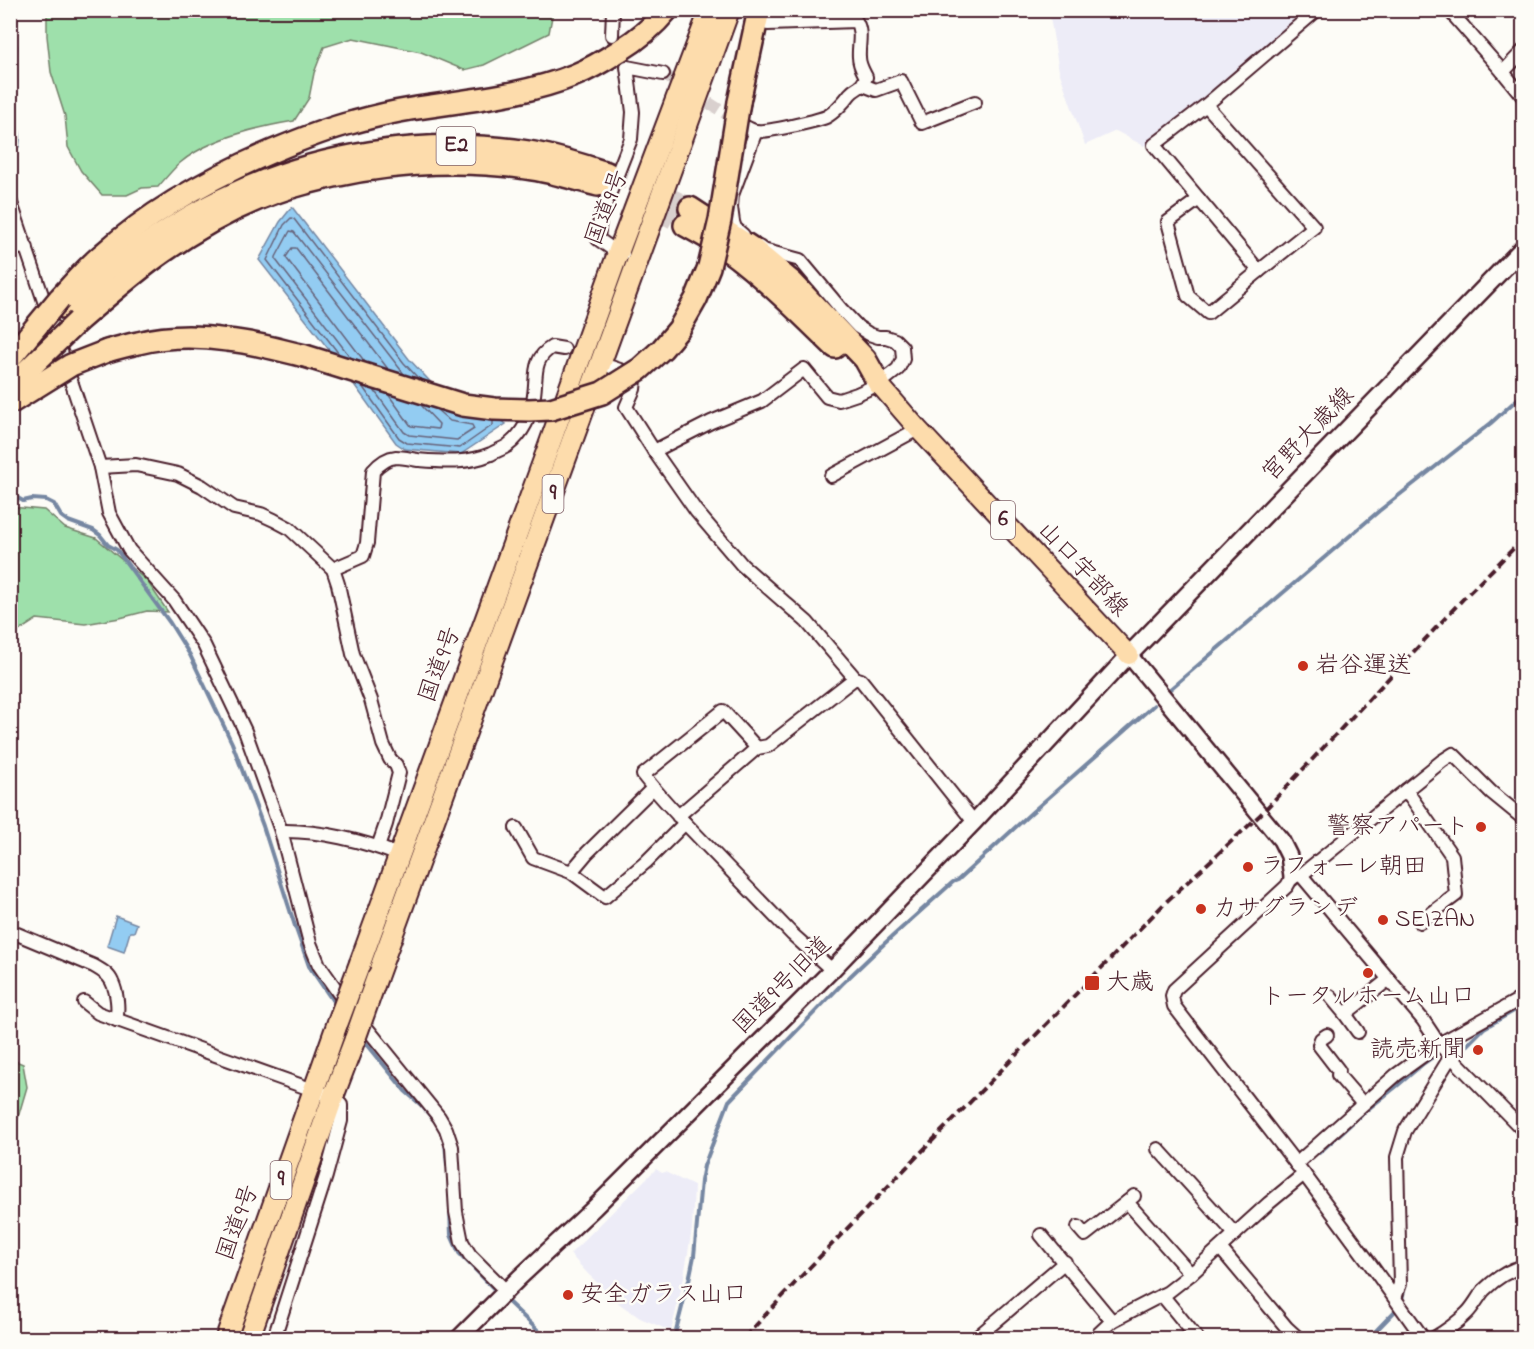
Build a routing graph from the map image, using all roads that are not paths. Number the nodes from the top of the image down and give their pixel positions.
1 (613, 10) edge
2 (667, 10) edge
3 (710, 10) edge
4 (729, 10) edge
5 (1317, 10) edge
6 (1449, 10) edge
7 (764, 17) edge
8 (612, 35) dead end
9 (1524, 50) edge
10 (1503, 72) junction
11 (663, 74) tunnel mouth
12 (863, 85) junction
13 (1524, 98) edge
14 (975, 102) dead end
15 (1206, 105) junction
16 (742, 125) tunnel mouth
17 (756, 131) junction
18 (602, 179) tunnel mouth
19 (1199, 199) junction
20 (10, 200) edge
21 (687, 216) tunnel mouth
22 (10, 247) edge
23 (1524, 247) edge
24 (27, 248) junction
25 (618, 253) junction
26 (638, 259) junction
27 (1259, 272) junction
28 (68, 310) junction
29 (564, 349) dead end
30 (10, 359) edge
31 (611, 367) dead end
32 (879, 384) junction
33 (10, 387) edge
34 (10, 403) edge
35 (918, 429) junction
36 (654, 451) junction
37 (100, 467) junction
38 (831, 476) dead end
39 (333, 569) junction
40 (1129, 656) junction
41 (855, 678) junction
42 (757, 748) junction
43 (653, 788) junction
44 (1406, 790) junction
45 (1524, 819) edge
46 (682, 820) junction
47 (974, 822) junction
48 (516, 828) dead end
49 (281, 831) junction
50 (378, 847) junction
51 (399, 855) junction
52 (571, 872) junction
53 (1296, 876) junction
54 (1420, 922) dead end
55 (10, 931) edge
56 (832, 970) junction
57 (1389, 979) junction
58 (1330, 996) dead end
59 (1524, 997) edge
60 (84, 1002) dead end
61 (1345, 1014) junction
62 (116, 1020) junction
63 (1358, 1032) dead end
64 (1327, 1035) dead end
65 (1439, 1044) junction
66 (1451, 1056) junction
67 (314, 1090) junction
68 (333, 1097) junction
69 (1363, 1104) junction
70 (1524, 1131) edge
71 (1158, 1149) dead end
72 (1296, 1164) junction
73 (1304, 1174) junction
74 (1235, 1234) junction
75 (1041, 1235) dead end
76 (1085, 1235) dead end
77 (1220, 1248) junction
78 (1065, 1262) junction
79 (1524, 1266) edge
80 (1191, 1274) junction
81 (506, 1291) junction
82 (1162, 1295) junction
83 (1395, 1298) junction
84 (1112, 1321) junction
85 (226, 1338) edge
86 (249, 1338) edge
87 (274, 1338) edge
88 (459, 1338) edge
89 (976, 1338) edge
90 (1094, 1338) edge
91 (1197, 1338) edge
92 (1298, 1338) edge
93 (1423, 1338) edge
94 (1434, 1338) edge

1 - 8 street
2 - 28 highway
3 - 25 highway, 国道9号 / 9
4 - 26 highway, 国道9号 / 9
5 - 15 street
6 - 10 street
7 - 12 street
7 - 34 highway, bridge
9 - 10 street
10 - 13 street
11 - 25 street
12 - 14 street
12 - 17 street
15 - 19 street
15 - 27 street
16 - 17 street
17 - 32 street
18 - 28 highway, E2
19 - 27 street
19 - 27 street
20 - 24 street
21 - 32 highway
22 - 24 street
23 - 40 main road, 宮野大歳線
24 - 37 street
25 - 26 street
25 - 51 highway, 国道9号 / 9
26 - 68 highway, 国道9号 / 9, bridge
28 - 30 highway, E2, bridge
28 - 33 highway, E2, bridge
29 - 39 street
31 - 36 street
32 - 35 main road, 山口宇部線 / 6
32 - 36 street
35 - 38 street
35 - 40 main road, 山口宇部線 / 6
36 - 41 street
37 - 39 street
37 - 49 street
39 - 50 street
40 - 47 street, 国道9号旧道
40 - 53 street
41 - 42 street
41 - 47 street
42 - 43 street
42 - 46 street
43 - 46 street
43 - 52 street
44 - 45 street
44 - 53 street
44 - 54 street
46 - 52 street
46 - 56 street
47 - 56 street, 国道9号旧道
48 - 52 street
49 - 50 street
49 - 81 street
50 - 51 street
51 - 67 highway, 国道9号 / 9, bridge
53 - 57 street
53 - 72 street
55 - 62 street
56 - 81 street, 国道9号旧道
57 - 61 street
57 - 65 street
58 - 61 street
59 - 65 street
60 - 62 street
61 - 63 street
62 - 67 street
64 - 69 street
65 - 66 street
65 - 69 street
66 - 70 street
66 - 83 street
67 - 68 street
67 - 85 highway, 国道9号 / 9
68 - 86 highway, 国道9号 / 9
68 - 87 street
69 - 72 street
71 - 74 street
72 - 73 street
73 - 74 street
73 - 83 street
74 - 77 street
75 - 78 street
76 - 80 street
77 - 80 street
77 - 92 street
78 - 84 street
78 - 89 street
79 - 94 street
80 - 82 street
81 - 88 street, 国道9号旧道
82 - 84 street
82 - 91 street
83 - 93 street
84 - 90 street

